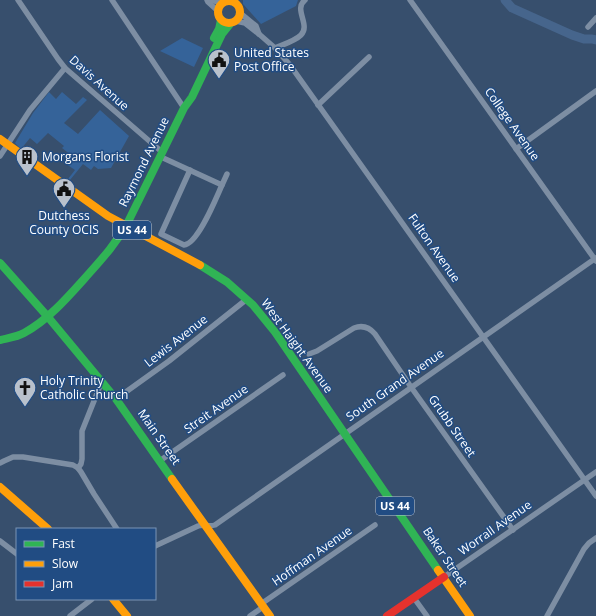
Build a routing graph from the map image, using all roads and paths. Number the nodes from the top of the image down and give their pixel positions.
1 (18, 0) edge
2 (112, 0) edge
3 (207, 0) edge
4 (212, 0) edge
5 (305, 0) edge
6 (410, 0) edge
7 (237, 4) edge
8 (220, 7) junction
9 (596, 18) edge
10 (221, 20) junction
11 (233, 22) junction
12 (588, 27) dead end
13 (259, 34) junction
14 (275, 48) junction
15 (369, 57) dead end
16 (65, 68) junction
17 (596, 91) edge
18 (318, 105) junction
19 (184, 108) junction
20 (0, 139) edge
21 (7, 144) junction
22 (516, 149) junction
23 (161, 155) junction
24 (0, 156) edge
25 (190, 170) junction
26 (227, 174) dead end
27 (222, 185) junction
28 (126, 226) junction
29 (596, 259) edge
30 (0, 263) edge
31 (247, 299) junction
32 (48, 317) junction
33 (483, 337) junction
34 (0, 340) edge
35 (309, 354) dead end
36 (283, 375) dead end
37 (102, 381) junction
38 (411, 387) junction
39 (116, 399) junction
40 (345, 434) junction
41 (161, 460) junction
42 (0, 463) edge
43 (78, 468) junction
44 (596, 472) edge
45 (585, 480) junction
46 (0, 487) edge
47 (596, 496) edge
48 (206, 525) junction
49 (375, 525) dead end
50 (47, 528) edge
51 (115, 528) edge
52 (513, 530) junction
53 (596, 538) edge
54 (0, 540) edge
55 (156, 546) edge
56 (16, 553) edge
57 (444, 578) junction
58 (414, 598) junction
59 (91, 600) edge
60 (114, 600) edge
61 (262, 606) junction
62 (70, 616) edge
63 (127, 616) edge
64 (250, 616) edge
65 (270, 616) edge
66 (388, 616) edge
67 (427, 616) edge
68 (470, 616) edge
69 (547, 616) edge

1 - 16 street, Davis Avenue
2 - 19 street
3 - 8 street
4 - 8 street
5 - 14 street
6 - 22 street, College Avenue
7 - 8 main road
7 - 11 main road
7 - 13 street, Fulton Avenue
8 - 10 main road
9 - 12 street
10 - 11 main road
10 - 19 main road, Raymond Avenue
11 - 13 street, Fulton Avenue
11 - 19 main road, Raymond Avenue
13 - 14 street, Fulton Avenue
14 - 18 street, Fulton Avenue
15 - 18 street
16 - 21 street
16 - 23 street, Davis Avenue
17 - 22 street
18 - 33 street, Fulton Avenue
19 - 23 main road, Raymond Avenue
20 - 21 main road, West Haight Avenue / US 44
21 - 24 street
21 - 28 main road, West Haight Avenue / US 44
22 - 29 street, College Avenue
23 - 25 street, Davis Avenue
23 - 28 main road, Raymond Avenue
25 - 27 street, Davis Avenue
25 - 27 street
26 - 27 street
28 - 31 main road, West Haight Avenue / US 44
28 - 32 main road, Raymond Avenue
29 - 33 street, South Grand Avenue
30 - 32 main road, Main Street
31 - 39 street, Lewis Avenue
31 - 40 main road, West Haight Avenue / US 44
32 - 34 main road, Raymond Avenue
32 - 37 main road, Main Street
33 - 38 street, South Grand Avenue
33 - 45 street, Fulton Avenue
35 - 38 street, Grubb Street
36 - 41 street, Streit Avenue
37 - 39 main road, Main Street
37 - 43 street
38 - 40 street, South Grand Avenue
38 - 52 street, Grubb Street
39 - 41 main road, Main Street
40 - 48 street, South Grand Avenue
40 - 57 main road, Baker Street / US 44
41 - 48 main road, Main Street
42 - 43 street
43 - 51 street
44 - 45 street, Worrall Avenue
45 - 47 street, Fulton Avenue
45 - 52 street, Worrall Avenue
46 - 50 main road
48 - 55 street, South Grand Avenue
48 - 61 main road, Main Street
49 - 61 street, Hoffman Avenue
52 - 57 street, Worrall Avenue
53 - 69 street
54 - 56 street
57 - 58 main road, Worrall Avenue
57 - 68 main road, Baker Street / US 44
58 - 66 main road, Worrall Avenue
58 - 67 street
59 - 62 street
60 - 63 main road
61 - 64 street, Hoffman Avenue
61 - 65 main road, Main Street

